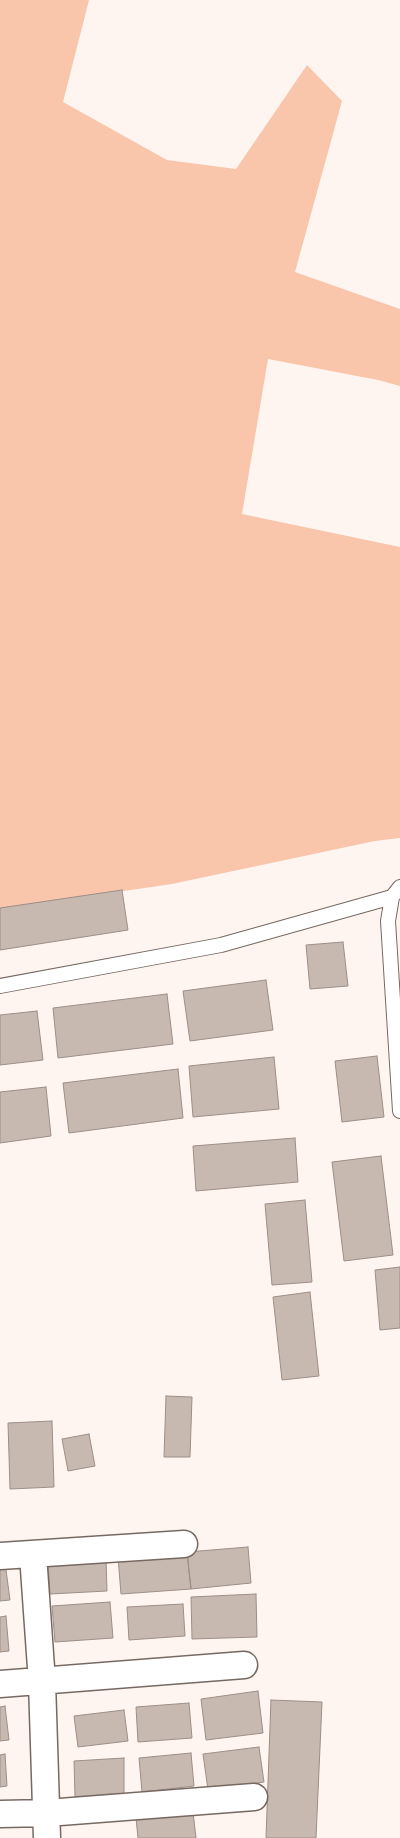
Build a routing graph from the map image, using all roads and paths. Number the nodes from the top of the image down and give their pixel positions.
1 (396, 892) edge
2 (0, 986) edge
3 (400, 1110) edge
4 (184, 1544) dead end
5 (33, 1555) junction
6 (0, 1556) edge
7 (244, 1665) dead end
8 (42, 1682) junction
9 (0, 1684) edge
10 (254, 1797) dead end
11 (0, 1814) edge
12 (47, 1826) edge

1 - 2 lane
1 - 3 lane
4 - 5 street
5 - 6 street
5 - 8 street
7 - 8 street
8 - 9 street
8 - 12 street
10 - 12 street
11 - 12 street

